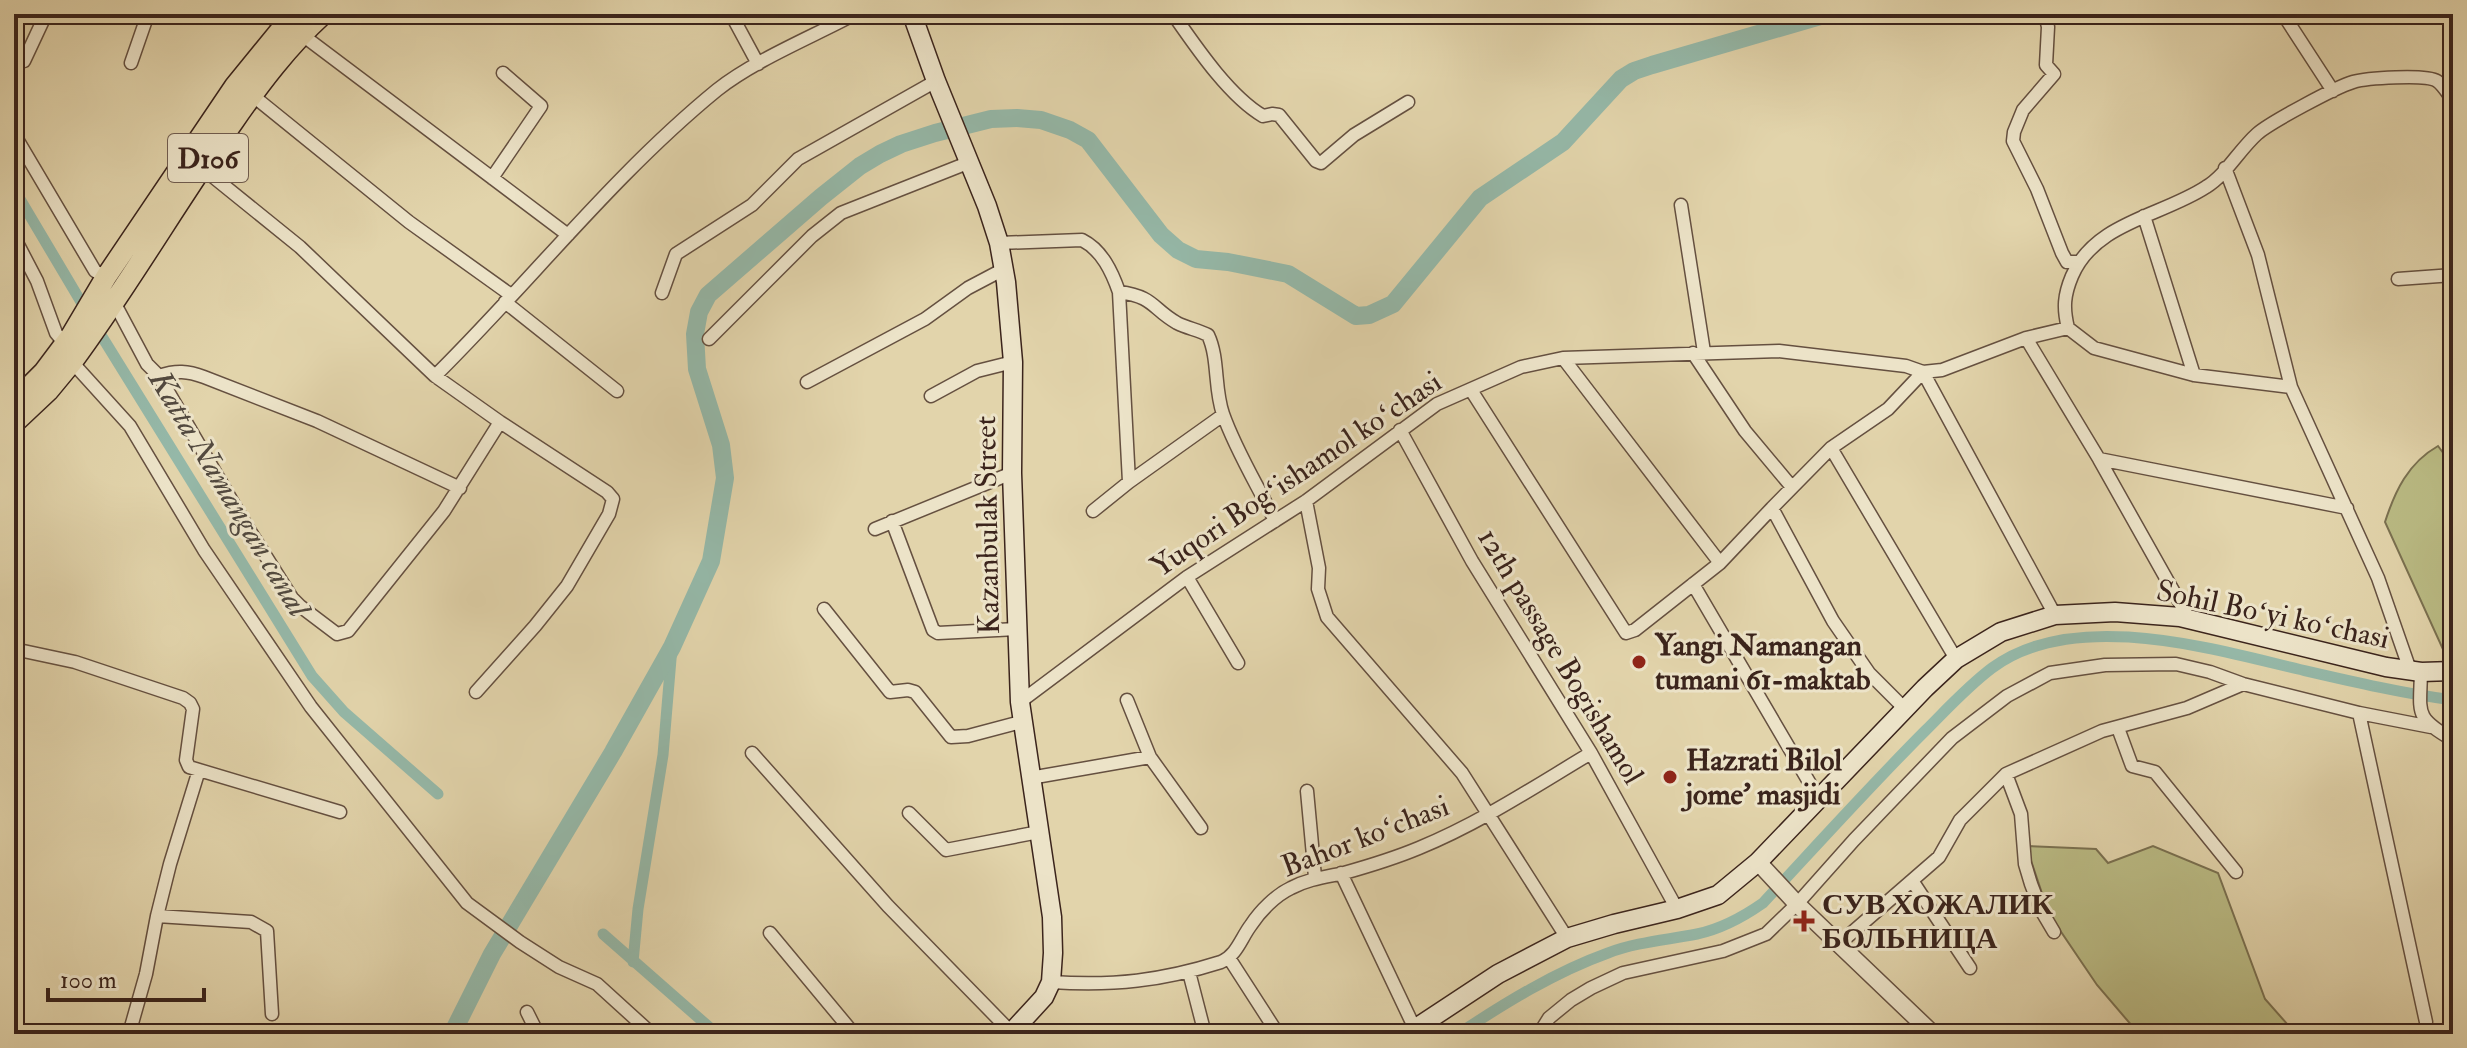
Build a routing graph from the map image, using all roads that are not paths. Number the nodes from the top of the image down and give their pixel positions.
1 (46, 14) edge
2 (148, 14) edge
3 (323, 14) edge
4 (731, 14) edge
5 (855, 14) edge
6 (912, 14) edge
7 (1173, 14) edge
8 (2045, 14) edge
9 (2283, 14) edge
10 (287, 22) edge
11 (24, 61) dead end
12 (131, 63) dead end
13 (758, 64) junction
14 (503, 73) dead end
15 (936, 81) junction
16 (2333, 91) junction
17 (252, 95) junction
18 (2453, 100) edge
19 (1408, 102) dead end
20 (14, 134) edge
21 (970, 162) junction
22 (201, 167) junction
23 (2225, 168) junction
24 (492, 178) junction
25 (1681, 205) dead end
26 (2144, 216) junction
27 (568, 235) junction
28 (15, 240) edge
29 (999, 243) junction
30 (2078, 262) junction
31 (1004, 269) junction
32 (2453, 275) edge
33 (106, 277) junction
34 (2398, 279) dead end
35 (1119, 292) junction
36 (662, 293) dead end
37 (508, 298) junction
38 (105, 304) junction
39 (2068, 328) junction
40 (2026, 338) junction
41 (709, 339) dead end
42 (73, 348) junction
43 (1698, 353) junction
44 (1563, 358) junction
45 (1013, 362) junction
46 (1923, 372) junction
47 (2194, 375) junction
48 (159, 376) junction
49 (435, 376) junction
50 (807, 382) dead end
51 (2291, 387) junction
52 (1471, 390) junction
53 (617, 391) dead end
54 (931, 396) dead end
55 (14, 402) edge
56 (1223, 415) junction
57 (500, 422) junction
58 (14, 423) edge
59 (1400, 430) junction
60 (1831, 448) junction
61 (2099, 459) junction
62 (1012, 473) junction
63 (1129, 482) junction
64 (1791, 486) junction
65 (460, 488) junction
66 (1306, 501) junction
67 (1772, 508) junction
68 (2347, 508) junction
69 (1093, 511) dead end
70 (892, 521) junction
71 (1275, 521) junction
72 (875, 529) dead end
73 (1720, 563) junction
74 (1187, 577) junction
75 (1693, 584) junction
76 (824, 609) dead end
77 (2055, 615) junction
78 (2189, 619) junction
79 (1017, 629) junction
80 (14, 649) edge
81 (1956, 659) junction
82 (1238, 663) dead end
83 (2415, 671) junction
84 (2453, 671) edge
85 (2243, 684) junction
86 (476, 692) dead end
87 (1127, 700) dead end
88 (1020, 702) junction
89 (1905, 709) junction
90 (2359, 713) junction
91 (1021, 722) junction
92 (2431, 727) junction
93 (2118, 728) junction
94 (2453, 740) edge
95 (752, 753) dead end
96 (1591, 753) junction
97 (1150, 757) junction
98 (199, 770) junction
99 (2006, 774) junction
100 (1030, 778) junction
101 (1307, 791) dead end
102 (1819, 799) junction
103 (340, 812) dead end
104 (909, 813) dead end
105 (1490, 815) junction
106 (1201, 828) dead end
107 (1039, 832) junction
108 (1762, 865) junction
109 (2236, 872) dead end
110 (1341, 873) junction
111 (1315, 877) junction
112 (1913, 882) junction
113 (1795, 902) junction
114 (1677, 909) junction
115 (157, 916) junction
116 (2054, 932) dead end
117 (770, 933) dead end
118 (1567, 938) junction
119 (1840, 943) junction
120 (1229, 958) junction
121 (1970, 968) dead end
122 (1189, 972) junction
123 (1051, 982) junction
124 (527, 1012) dead end
125 (272, 1014) dead end
126 (2426, 1022) dead end
127 (1411, 1031) edge
128 (1010, 1033) edge
129 (129, 1034) edge
130 (538, 1034) edge
131 (652, 1034) edge
132 (854, 1034) edge
133 (1205, 1034) edge
134 (1278, 1034) edge
135 (1539, 1034) edge
136 (1933, 1034) edge

1 - 11 street
2 - 12 street
3 - 10 main road, D106
4 - 13 street
5 - 13 street
6 - 15 main road, Kazanbulak Street
7 - 19 street
8 - 30 street
9 - 16 street
10 - 17 main road, D106
10 - 24 street
10 - 33 main road, D106
13 - 27 street
14 - 24 street
15 - 21 main road, Kazanbulak Street
15 - 36 street
16 - 18 street
16 - 23 street
17 - 22 main road, D106
17 - 37 street
20 - 33 street
21 - 29 main road, Kazanbulak Street
21 - 41 street
22 - 38 main road, D106
22 - 49 street
23 - 26 street
23 - 51 street
24 - 27 street
25 - 43 street
26 - 30 street
26 - 47 street
27 - 37 street
28 - 42 street
29 - 31 main road, Kazanbulak Street
29 - 35 street
30 - 39 street
31 - 45 main road, Kazanbulak Street
31 - 50 street
32 - 34 street
33 - 38 main road, D106
35 - 56 street
35 - 63 street
37 - 49 street
37 - 53 street
38 - 42 main road, D106
38 - 48 street
39 - 40 street, Yuqori Bogʻishamol koʻchasi
39 - 47 street
40 - 46 street, Yuqori Bogʻishamol koʻchasi
40 - 61 street
42 - 55 main road, D106
42 - 58 main road, D106
42 - 131 street
43 - 44 street, Yuqori Bogʻishamol koʻchasi
43 - 46 street, Yuqori Bogʻishamol koʻchasi
43 - 64 street
44 - 52 street, Yuqori Bogʻishamol koʻchasi
44 - 73 street
45 - 54 street
45 - 62 main road, Kazanbulak Street
46 - 60 street
46 - 77 street
47 - 51 street
48 - 65 street
48 - 65 street
49 - 57 street
51 - 68 street
52 - 59 street, Yuqori Bogʻishamol koʻchasi
52 - 75 street
56 - 63 street
56 - 71 street
57 - 65 street
57 - 86 street
59 - 66 street, Yuqori Bogʻishamol koʻchasi
59 - 96 street, 12th passage Bogishamol
60 - 64 street
60 - 81 street
61 - 68 street
61 - 78 street
62 - 70 street
62 - 79 main road, Kazanbulak Street
63 - 69 street
64 - 67 street
66 - 71 street, Yuqori Bogʻishamol koʻchasi
66 - 105 street
67 - 73 street
67 - 89 street
68 - 83 street
70 - 72 street
70 - 79 street
71 - 74 street, Yuqori Bogʻishamol koʻchasi
73 - 75 street
74 - 82 street
74 - 88 street, Yuqori Bogʻishamol koʻchasi
75 - 102 street
76 - 91 street
77 - 78 main road, Sohil Boʻyi koʻchasi
77 - 81 main road, Sohil Boʻyi koʻchasi
78 - 83 main road, Sohil Boʻyi koʻchasi
79 - 88 main road, Kazanbulak Street
80 - 98 street
81 - 89 main road, Sohil Boʻyi koʻchasi
83 - 84 main road, Sohil Boʻyi koʻchasi
83 - 92 street
85 - 90 street
85 - 93 street
85 - 113 street
87 - 97 street
88 - 91 main road, Kazanbulak Street
89 - 102 main road, Sohil Boʻyi koʻchasi
90 - 92 street
90 - 126 street
91 - 100 main road, Kazanbulak Street
92 - 94 street
93 - 99 street
93 - 109 street
95 - 128 street
96 - 105 street, Bahor koʻchasi
96 - 114 street, 12th passage Bogishamol
97 - 100 street
97 - 106 street
98 - 103 street
98 - 115 street
99 - 112 street
99 - 116 street
100 - 107 main road, Kazanbulak Street
101 - 111 street
102 - 108 main road, Sohil Boʻyi koʻchasi
104 - 107 street
105 - 110 street, Bahor koʻchasi
105 - 118 street
107 - 123 main road, Kazanbulak Street
108 - 113 street
108 - 114 main road, Sohil Boʻyi koʻchasi
110 - 111 street, Bahor koʻchasi
110 - 127 street
111 - 120 street, Bahor koʻchasi
112 - 119 street
112 - 121 street
113 - 119 street
113 - 135 street
114 - 118 main road, Sohil Boʻyi koʻchasi
115 - 125 street
115 - 129 street
117 - 132 street
118 - 127 main road, Sohil Boʻyi koʻchasi
119 - 136 street
120 - 122 street
120 - 134 street
122 - 123 street
122 - 133 street
123 - 128 main road
124 - 130 street

